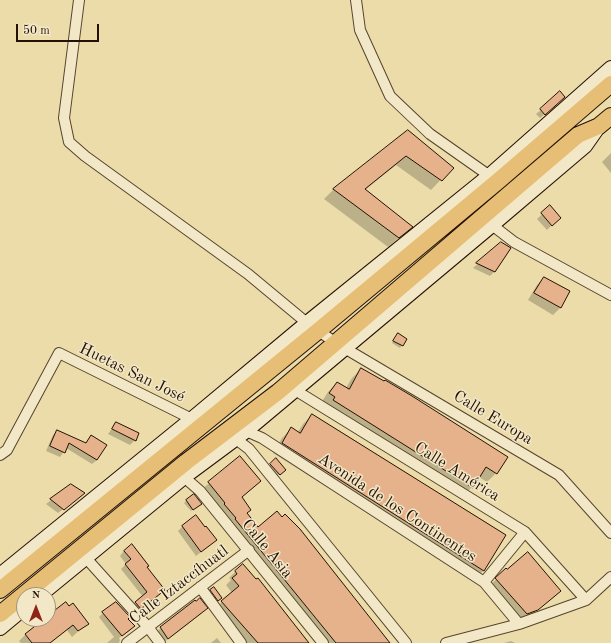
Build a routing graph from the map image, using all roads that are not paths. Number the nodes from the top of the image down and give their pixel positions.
1 (79, 0) edge
2 (356, 0) edge
3 (611, 68) edge
4 (611, 84) edge
5 (605, 121) edge
6 (493, 179) junction
7 (511, 193) junction
8 (492, 225) junction
9 (611, 294) edge
10 (313, 327) junction
11 (341, 345) junction
12 (295, 390) junction
13 (192, 419) junction
14 (241, 435) junction
15 (0, 455) edge
16 (184, 477) junction
17 (525, 532) junction
18 (611, 533) edge
19 (249, 550) junction
20 (86, 558) junction
21 (0, 575) edge
22 (611, 577) edge
23 (484, 582) junction
24 (50, 587) edge
25 (200, 587) junction
26 (0, 590) edge
27 (586, 600) junction
28 (0, 614) edge
29 (16, 615) edge
30 (519, 624) junction
31 (148, 627) junction
32 (0, 628) edge
33 (127, 643) edge
34 (160, 643) edge
35 (241, 643) edge
36 (323, 643) edge
37 (406, 643) edge
38 (446, 643) edge

1 - 10 street, Calle Europa
2 - 6 street
3 - 6 street
4 - 6 main road
5 - 7 main road
5 - 8 street
6 - 7 street
6 - 10 main road
7 - 11 main road
8 - 9 street
8 - 11 street
10 - 11 street, Calle Europa
10 - 13 street
10 - 26 main road
11 - 12 street
11 - 18 street, Calle Europa
11 - 28 main road
12 - 14 street
12 - 17 street, Calle América
13 - 15 street, Huetas San José
13 - 21 street
14 - 16 street
14 - 23 street, Avenida de los Continentes
14 - 37 street
16 - 19 street, Calle Asia
16 - 20 street
17 - 23 street
17 - 27 street, Calle América
19 - 25 street, Calle Iztaccíhuatl
19 - 36 street, Calle Asia
20 - 24 street
20 - 31 street
22 - 27 street
23 - 30 street, Avenida de los Continentes
25 - 31 street, Calle Iztaccíhuatl
25 - 35 street
27 - 30 street
29 - 32 street
30 - 38 street
31 - 33 street, Calle Iztaccíhuatl
31 - 34 street

